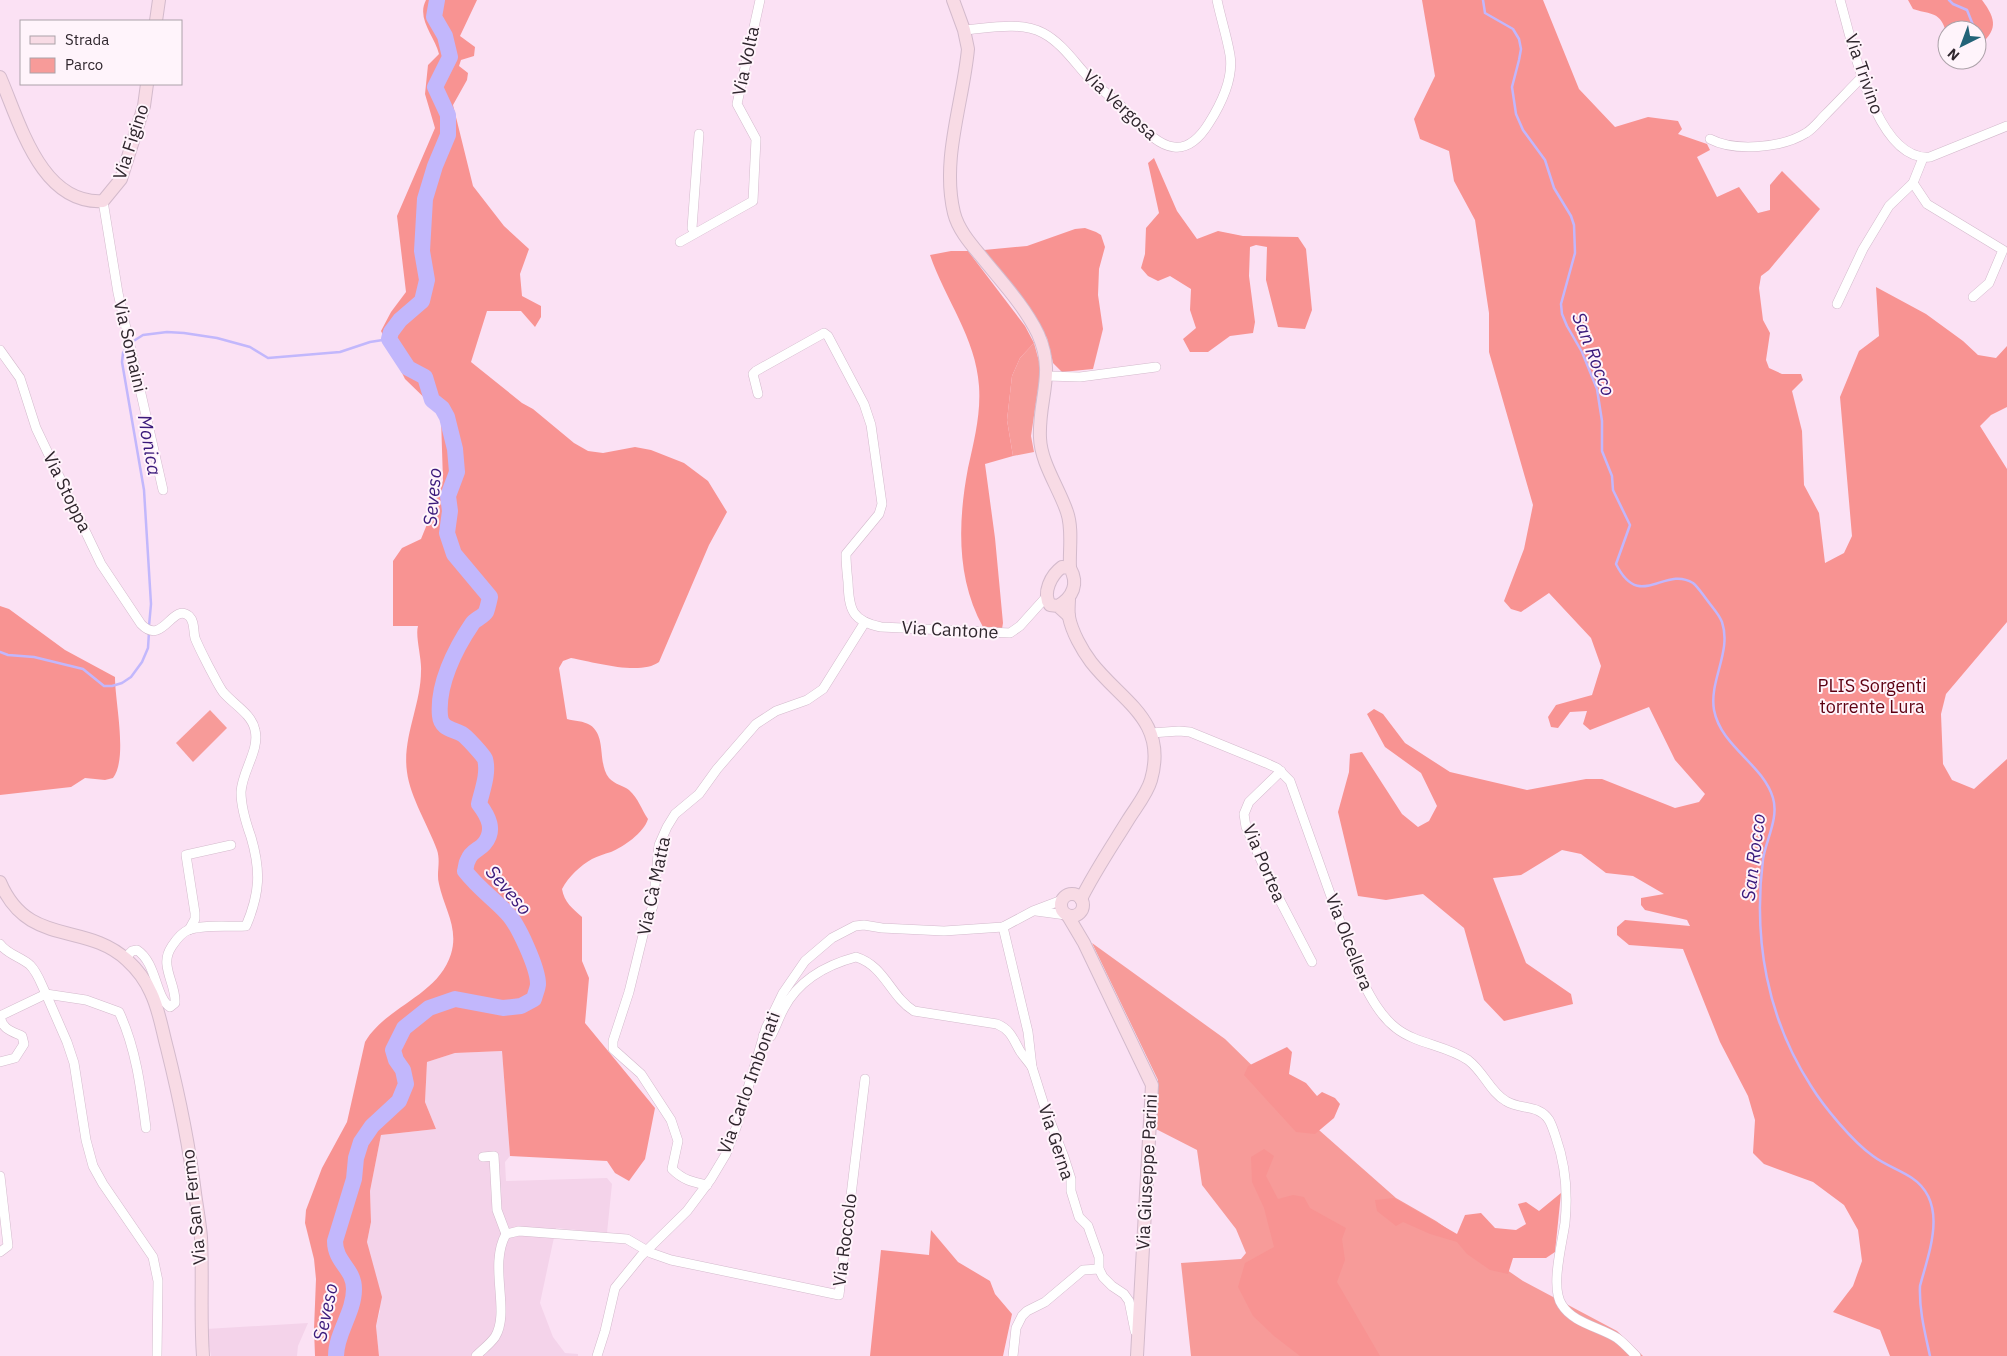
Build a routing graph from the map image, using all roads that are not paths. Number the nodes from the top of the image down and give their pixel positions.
1 (158, 0) edge
2 (760, 0) edge
3 (953, 0) edge
4 (1217, 0) edge
5 (1840, 0) edge
6 (156, 20) edge
7 (964, 30) junction
8 (1863, 76) junction
9 (0, 77) edge
10 (147, 85) edge
11 (2007, 126) edge
12 (699, 134) dead end
13 (1710, 139) dead end
14 (1923, 158) junction
15 (1913, 183) junction
16 (103, 201) junction
17 (695, 234) junction
18 (680, 242) dead end
19 (2005, 249) edge
20 (1973, 297) dead end
21 (1837, 304) dead end
22 (0, 350) edge
23 (1156, 367) dead end
24 (1047, 376) junction
25 (758, 394) dead end
26 (163, 490) dead end
27 (1064, 569) junction
28 (1069, 598) junction
29 (1052, 602) junction
30 (1069, 616) junction
31 (864, 622) junction
32 (1151, 733) junction
33 (1281, 771) junction
34 (231, 845) dead end
35 (0, 882) edge
36 (1074, 901) junction
37 (1033, 911) junction
38 (1067, 916) junction
39 (1002, 927) junction
40 (188, 930) junction
41 (1084, 943) junction
42 (0, 944) edge
43 (125, 958) junction
44 (1312, 962) dead end
45 (46, 994) junction
46 (1, 1010) edge
47 (763, 1036) junction
48 (0, 1062) edge
49 (1032, 1067) junction
50 (865, 1080) dead end
51 (146, 1128) dead end
52 (483, 1157) dead end
53 (0, 1176) edge
54 (707, 1185) junction
55 (506, 1234) junction
56 (647, 1250) junction
57 (0, 1252) edge
58 (1100, 1269) junction
59 (1138, 1340) junction
60 (157, 1356) edge
61 (203, 1356) edge
62 (476, 1356) edge
63 (596, 1356) edge
64 (1013, 1356) edge
65 (1137, 1356) edge
66 (1636, 1356) edge

1 - 6 street
2 - 17 street, Via Volta
3 - 7 street
4 - 7 street, Via Vergosa
5 - 8 street, Via Trivino
7 - 24 street
8 - 13 street
8 - 14 street, Via Trivino
9 - 16 street, Via Figino
10 - 16 street, Via Figino
11 - 14 street
12 - 17 street
14 - 15 street
15 - 19 street
15 - 21 street
16 - 26 street, Via Somaini
17 - 18 street, Via Volta
19 - 20 street
22 - 40 street, Via Stoppa
23 - 24 street
24 - 27 street
25 - 31 street, Via Cantone
27 - 28 street
27 - 29 street
28 - 29 street
28 - 30 street
29 - 30 street
29 - 31 street, Via Cantone
30 - 32 street
31 - 54 street, Via Cà Matta
32 - 33 street
32 - 36 street
33 - 44 street, Via Portea
33 - 66 street, Via Olcellera
34 - 40 street
35 - 43 street, Via San Fermo
36 - 37 street, Via Carlo Imbonati
36 - 38 street, Via Giuseppe Parini
36 - 41 street, Via Giuseppe Parini
37 - 38 street
37 - 39 street, Via Carlo Imbonati
38 - 41 street, Via Giuseppe Parini
39 - 47 street, Via Carlo Imbonati
39 - 49 street, Via Gerna
40 - 43 street
41 - 59 street, Via Giuseppe Parini
42 - 45 street
43 - 61 street, Via San Fermo
45 - 46 street
45 - 51 street
45 - 60 street
46 - 48 street
47 - 49 street
47 - 54 street, Via Carlo Imbonati
49 - 58 street, Via Gerna
50 - 56 street, Via Roccolo
52 - 55 street
53 - 57 street
54 - 56 street, Via Carlo Imbonati
55 - 56 street
55 - 62 street
56 - 63 street, Via Carlo Imbonati
58 - 59 street, Via Gerna
58 - 64 street
59 - 65 street, Via Giuseppe Parini

